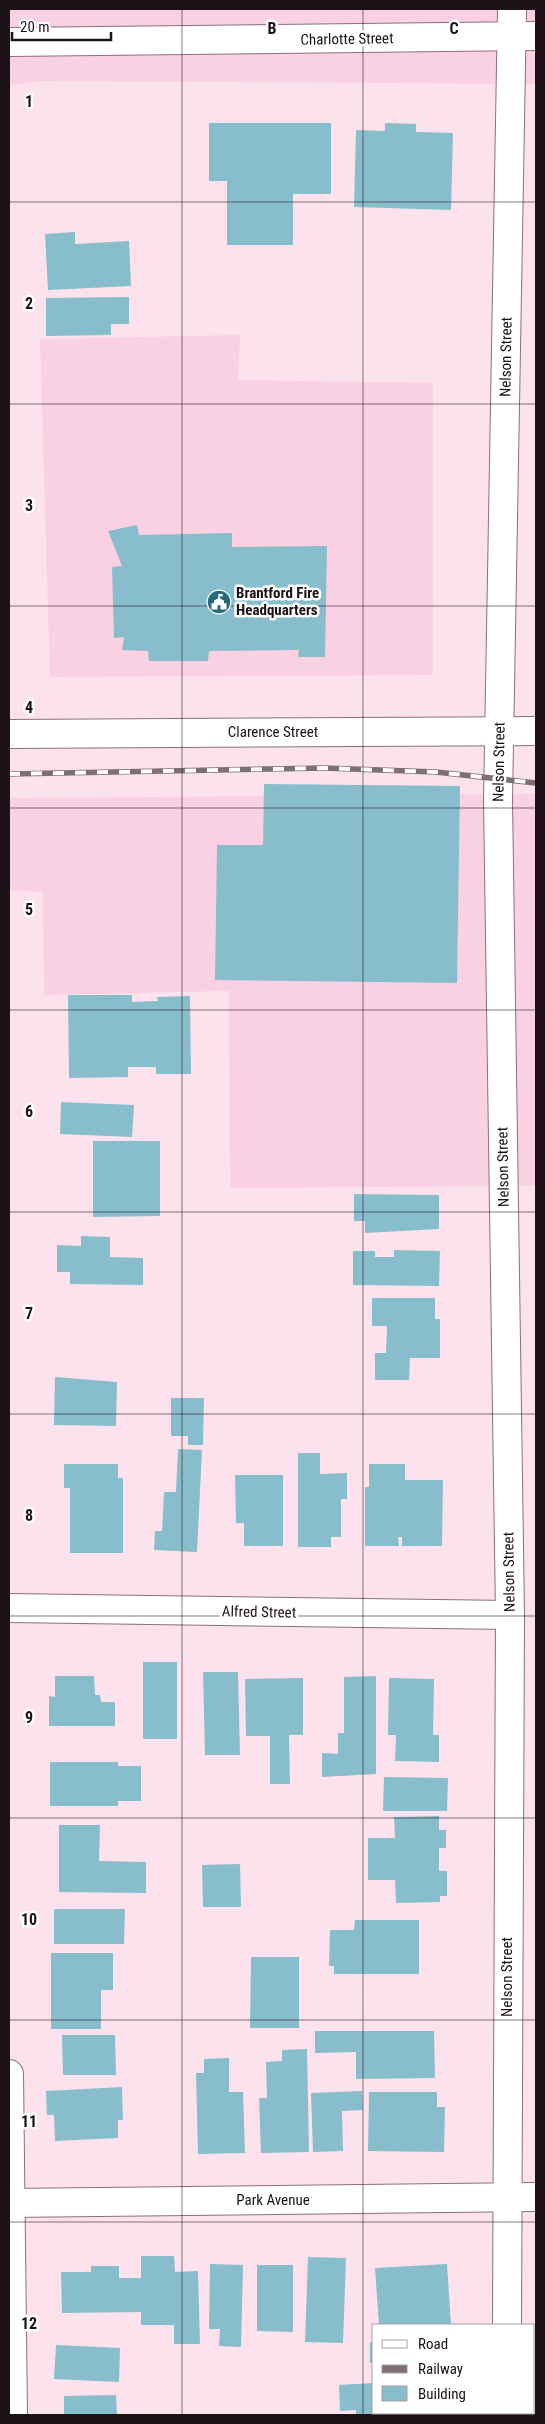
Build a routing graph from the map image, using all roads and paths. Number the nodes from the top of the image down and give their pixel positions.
1 (512, 9) edge
2 (524, 36) edge
3 (9, 42) edge
4 (536, 730) edge
5 (499, 732) junction
6 (9, 734) edge
7 (9, 1608) edge
8 (510, 1615) junction
9 (9, 2074) edge
10 (506, 2198) junction
11 (536, 2198) edge
12 (9, 2203) edge
13 (506, 2324) edge
14 (13, 2415) edge

1 - 2 street, Nelson Street
2 - 3 street, Charlotte Street
2 - 5 street, Nelson Street
4 - 5 street, Clarence Street
5 - 6 street, Clarence Street
5 - 8 street, Nelson Street
7 - 8 street, Alfred Street
8 - 10 street, Nelson Street
9 - 12 street
10 - 11 street, Park Avenue
10 - 12 street, Park Avenue
10 - 13 street, Nelson Street
12 - 14 street

